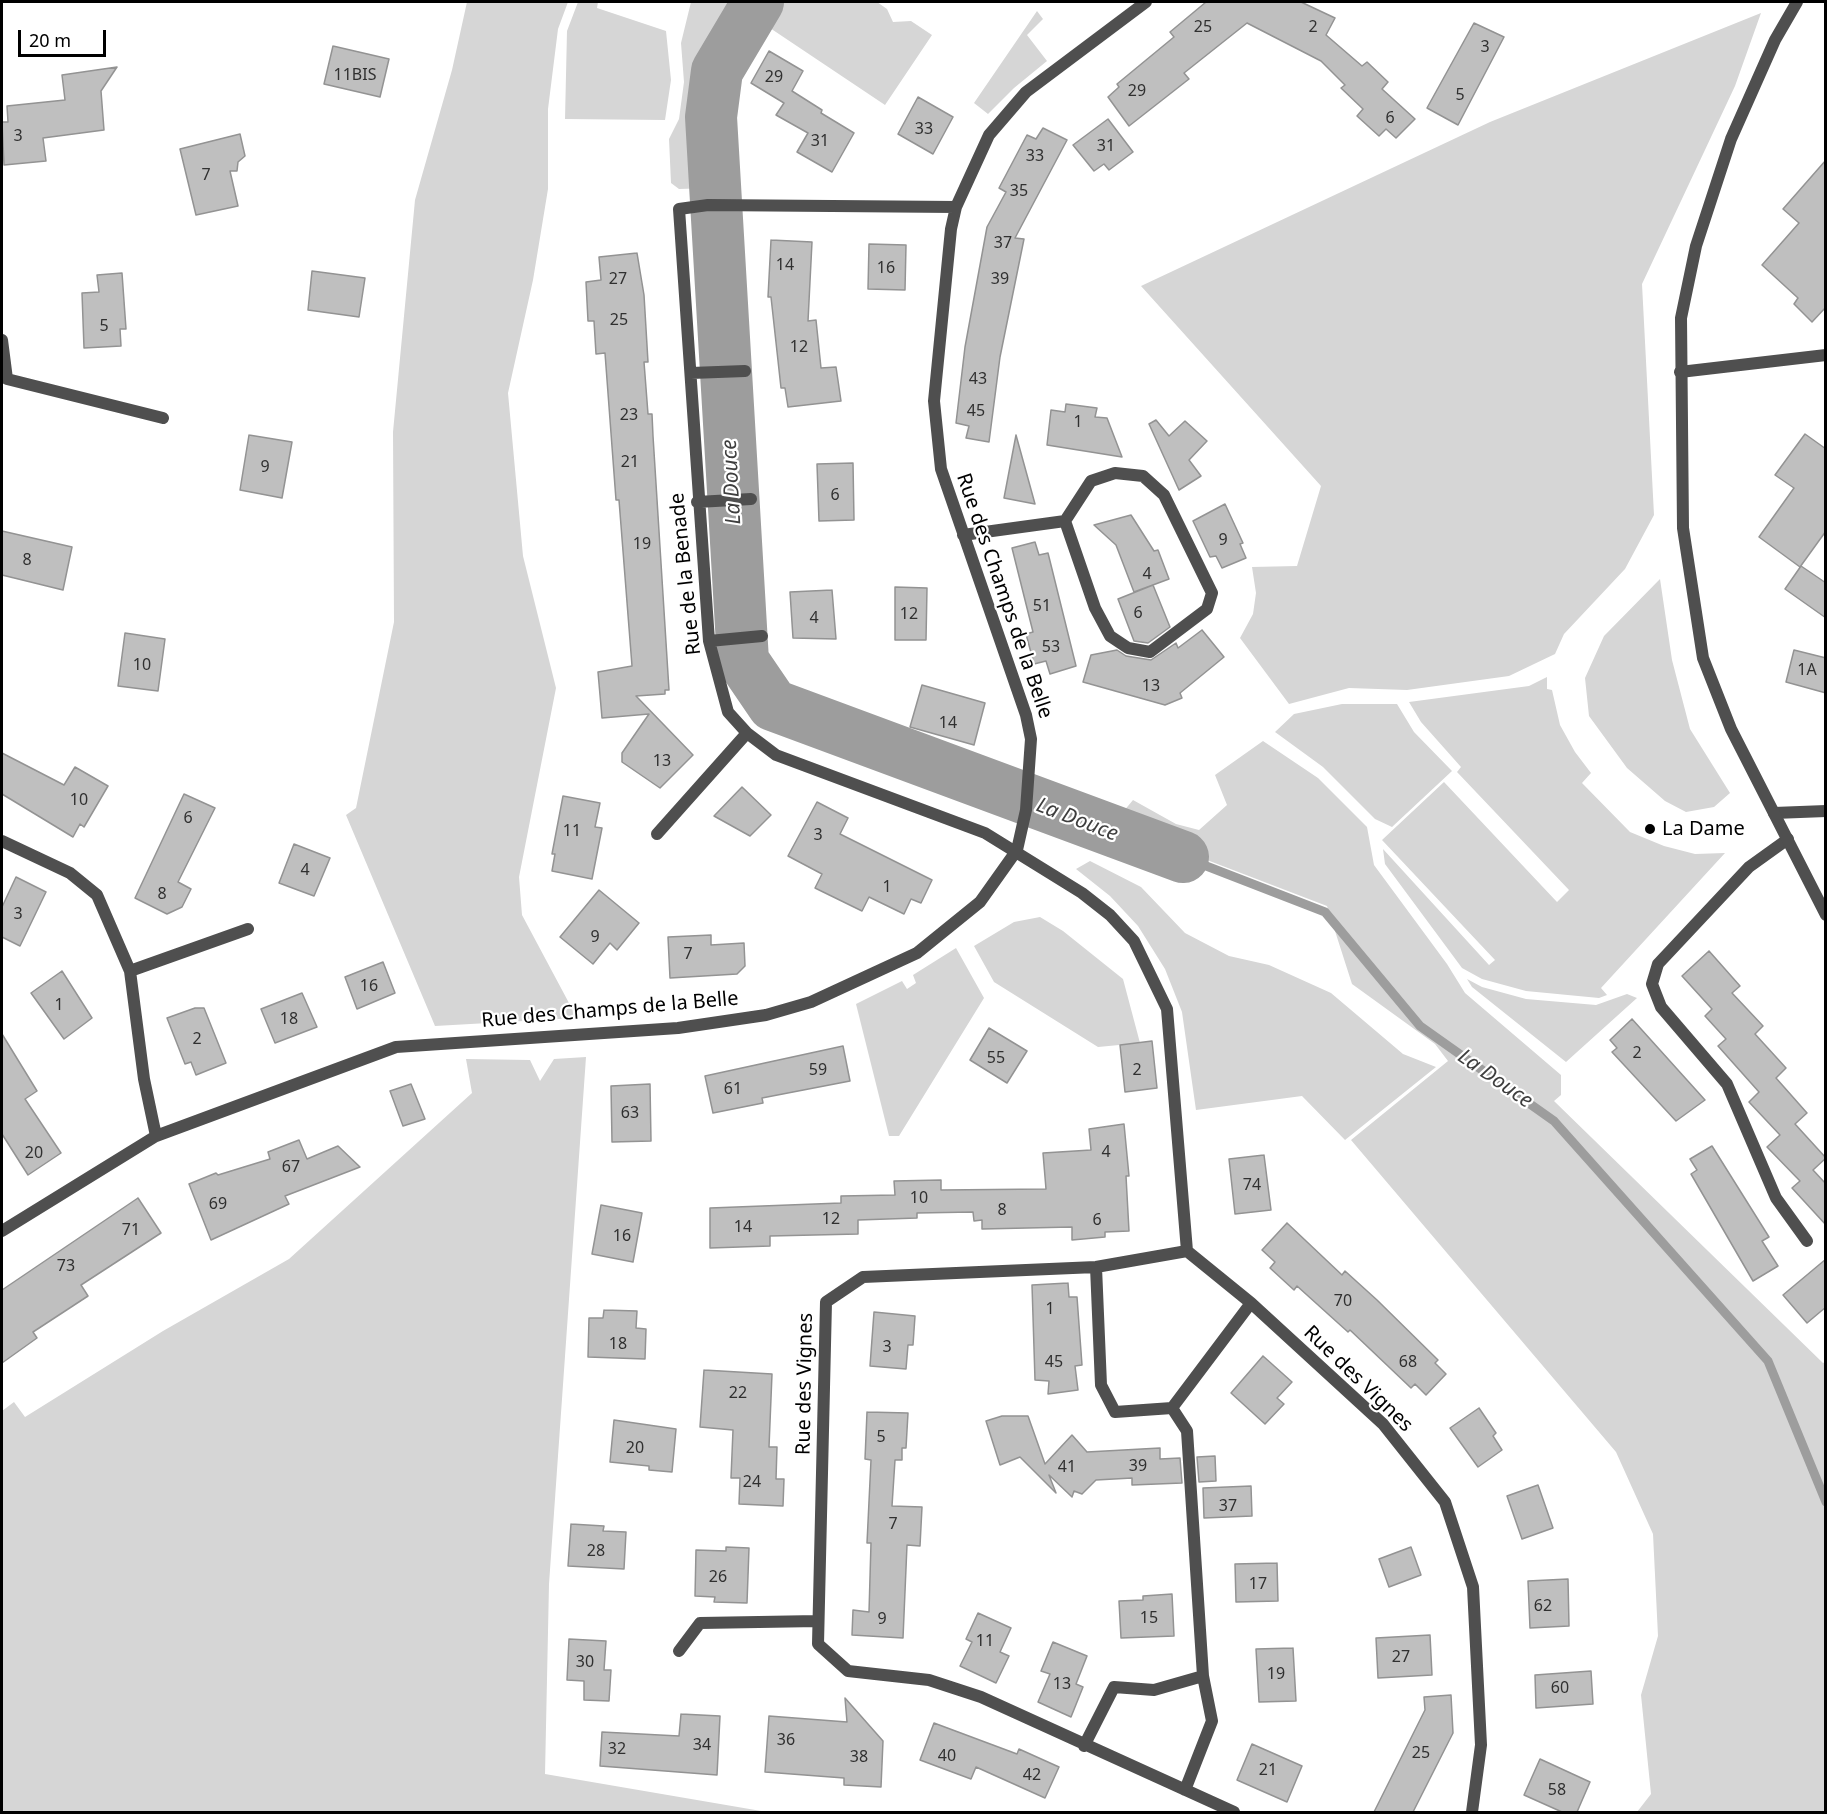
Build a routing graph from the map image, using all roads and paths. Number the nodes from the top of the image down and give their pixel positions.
1 (1146, 2) edge
2 (1797, 2) edge
3 (956, 207) junction
4 (2, 340) edge
5 (1826, 355) edge
6 (745, 371) dead end
7 (1680, 372) junction
8 (691, 374) junction
9 (163, 418) dead end
10 (751, 499) dead end
11 (697, 502) junction
12 (1065, 521) junction
13 (963, 535) junction
14 (762, 636) dead end
15 (709, 641) junction
16 (747, 733) junction
17 (1826, 811) edge
18 (1774, 813) junction
19 (657, 834) dead end
20 (1788, 839) junction
21 (2, 841) edge
22 (1017, 850) junction
23 (1826, 915) edge
24 (248, 929) dead end
25 (130, 971) junction
26 (156, 1136) junction
27 (2, 1231) edge
28 (1808, 1241) dead end
29 (1187, 1251) junction
30 (1096, 1267) junction
31 (1251, 1303) junction
32 (1172, 1408) junction
33 (818, 1621) junction
34 (679, 1651) dead end
35 (1203, 1676) junction
36 (1084, 1746) junction
37 (1185, 1790) junction
38 (1234, 1812) edge
39 (1472, 1812) edge

1 - 3 street, Rue des Champs de la Belle
2 - 7 street
3 - 8 street, Rue de la Benade
3 - 13 street, Rue des Champs de la Belle
4 - 9 street
5 - 7 street
6 - 8 street
7 - 18 street
8 - 11 street, Rue de la Benade
10 - 11 street
11 - 15 street, Rue de la Benade
12 - 12 street
12 - 13 street
13 - 22 street, Rue des Champs de la Belle
14 - 15 street
15 - 16 street, Rue de la Benade
16 - 19 street
16 - 22 street, Rue de la Benade
17 - 18 street
18 - 20 street
20 - 23 street
20 - 28 street
21 - 25 street
22 - 26 street, Rue des Champs de la Belle
22 - 29 street
24 - 25 street
25 - 26 street
26 - 27 street, Rue des Champs de la Belle
29 - 30 street, Rue des Vignes
29 - 31 street, Rue des Vignes
30 - 32 street
30 - 33 street, Rue des Vignes
31 - 32 street
31 - 39 street, Rue des Vignes
32 - 35 street
33 - 34 street
33 - 36 street, Rue des Vignes
35 - 36 street
35 - 37 street
36 - 37 street, Rue des Vignes
37 - 38 street, Rue des Vignes

